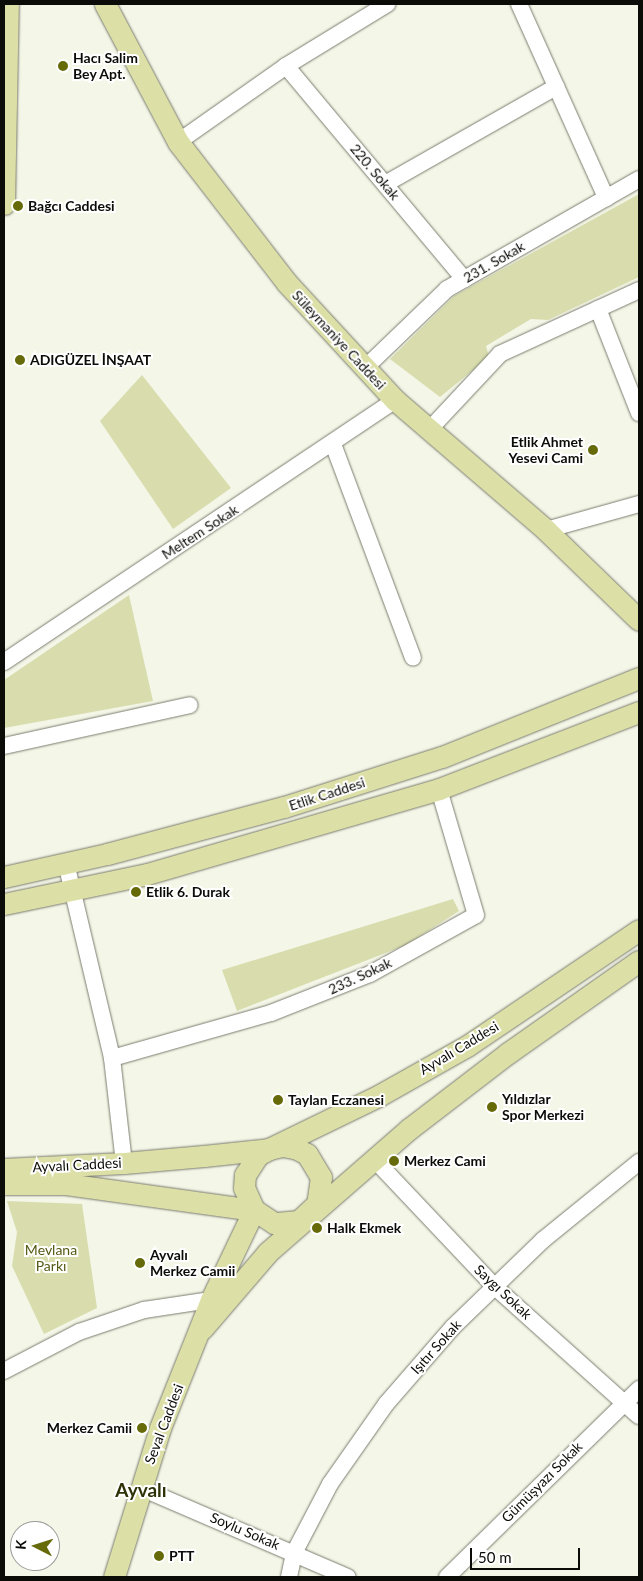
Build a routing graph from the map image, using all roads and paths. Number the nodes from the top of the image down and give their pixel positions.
1 (8, 4) edge
2 (105, 4) edge
3 (387, 4) edge
4 (518, 4) edge
5 (286, 66) junction
6 (556, 87) junction
7 (178, 142) junction
8 (639, 179) edge
9 (385, 184) junction
10 (606, 198) junction
11 (4, 204) edge
12 (464, 279) junction
13 (639, 290) edge
14 (598, 309) junction
15 (365, 368) junction
16 (395, 400) junction
17 (639, 413) edge
18 (428, 431) junction
19 (333, 444) junction
20 (639, 504) edge
21 (546, 530) junction
22 (639, 620) edge
23 (413, 658) dead end
24 (4, 662) edge
25 (639, 678) edge
26 (190, 705) dead end
27 (639, 712) edge
28 (4, 746) edge
29 (439, 789) junction
30 (66, 863) junction
31 (4, 877) edge
32 (74, 890) junction
33 (4, 904) edge
34 (639, 930) edge
35 (639, 961) edge
36 (112, 1058) junction
37 (269, 1149) junction
38 (374, 1159) junction
39 (639, 1162) edge
40 (124, 1163) junction
41 (4, 1169) edge
42 (4, 1184) edge
43 (254, 1210) junction
44 (309, 1214) junction
45 (495, 1287) junction
46 (212, 1300) junction
47 (202, 1329) junction
48 (4, 1371) edge
49 (639, 1389) edge
50 (626, 1402) junction
51 (639, 1416) edge
52 (141, 1488) junction
53 (294, 1553) junction
54 (114, 1577) edge
55 (288, 1577) edge
56 (348, 1577) edge
57 (447, 1577) edge

1 - 11 main road
2 - 7 main road, Süleymaniye Caddesi
3 - 5 street
4 - 6 street
5 - 7 street
5 - 9 street, 220. Sokak
6 - 9 street
6 - 10 street
7 - 15 main road, Süleymaniye Caddesi
8 - 10 street, 231. Sokak
9 - 12 street, 220. Sokak
10 - 12 street, 231. Sokak
12 - 15 street, 231. Sokak
13 - 14 street
14 - 17 street
14 - 18 street
15 - 16 main road, Süleymaniye Caddesi
16 - 18 main road, Süleymaniye Caddesi
16 - 19 street, Meltem Sokak
18 - 21 main road, Süleymaniye Caddesi
19 - 23 street
19 - 24 street, Meltem Sokak
20 - 21 street
21 - 22 main road, Süleymaniye Caddesi
25 - 30 main road, Etlik Caddesi
26 - 28 street
27 - 29 main road, Etlik Caddesi
29 - 32 main road, Etlik Caddesi
29 - 36 street, 233. Sokak
30 - 31 main road, Etlik Caddesi
30 - 32 street
32 - 33 main road, Etlik Caddesi
32 - 36 street
34 - 37 main road, Ayvalı Caddesi
35 - 38 main road, Ayvalı Caddesi
36 - 40 street
37 - 40 main road, Ayvalı Caddesi
37 - 43 main road, Ayvalı Caddesi
37 - 44 main road, Ayvalı Caddesi
38 - 44 main road, Ayvalı Caddesi
38 - 45 street, Saygı Sokak
39 - 45 street, Işıtır Sokak
40 - 41 main road, Ayvalı Caddesi
42 - 43 main road, Ayvalı Caddesi
43 - 44 main road, Ayvalı Caddesi
43 - 46 main road, Seval Caddesi
44 - 47 main road, Seval Caddesi
45 - 50 street, Saygı Sokak
45 - 53 street, Işıtır Sokak
46 - 47 main road, Seval Caddesi
46 - 48 street
47 - 52 main road, Seval Caddesi
49 - 50 street, Gümüşyazı Sokak
50 - 51 street, Saygı Sokak
50 - 57 street, Gümüşyazı Sokak
52 - 53 street, Soylu Sokak
52 - 54 main road, Seval Caddesi
53 - 55 street, Işıtır Sokak
53 - 56 street, Soylu Sokak

